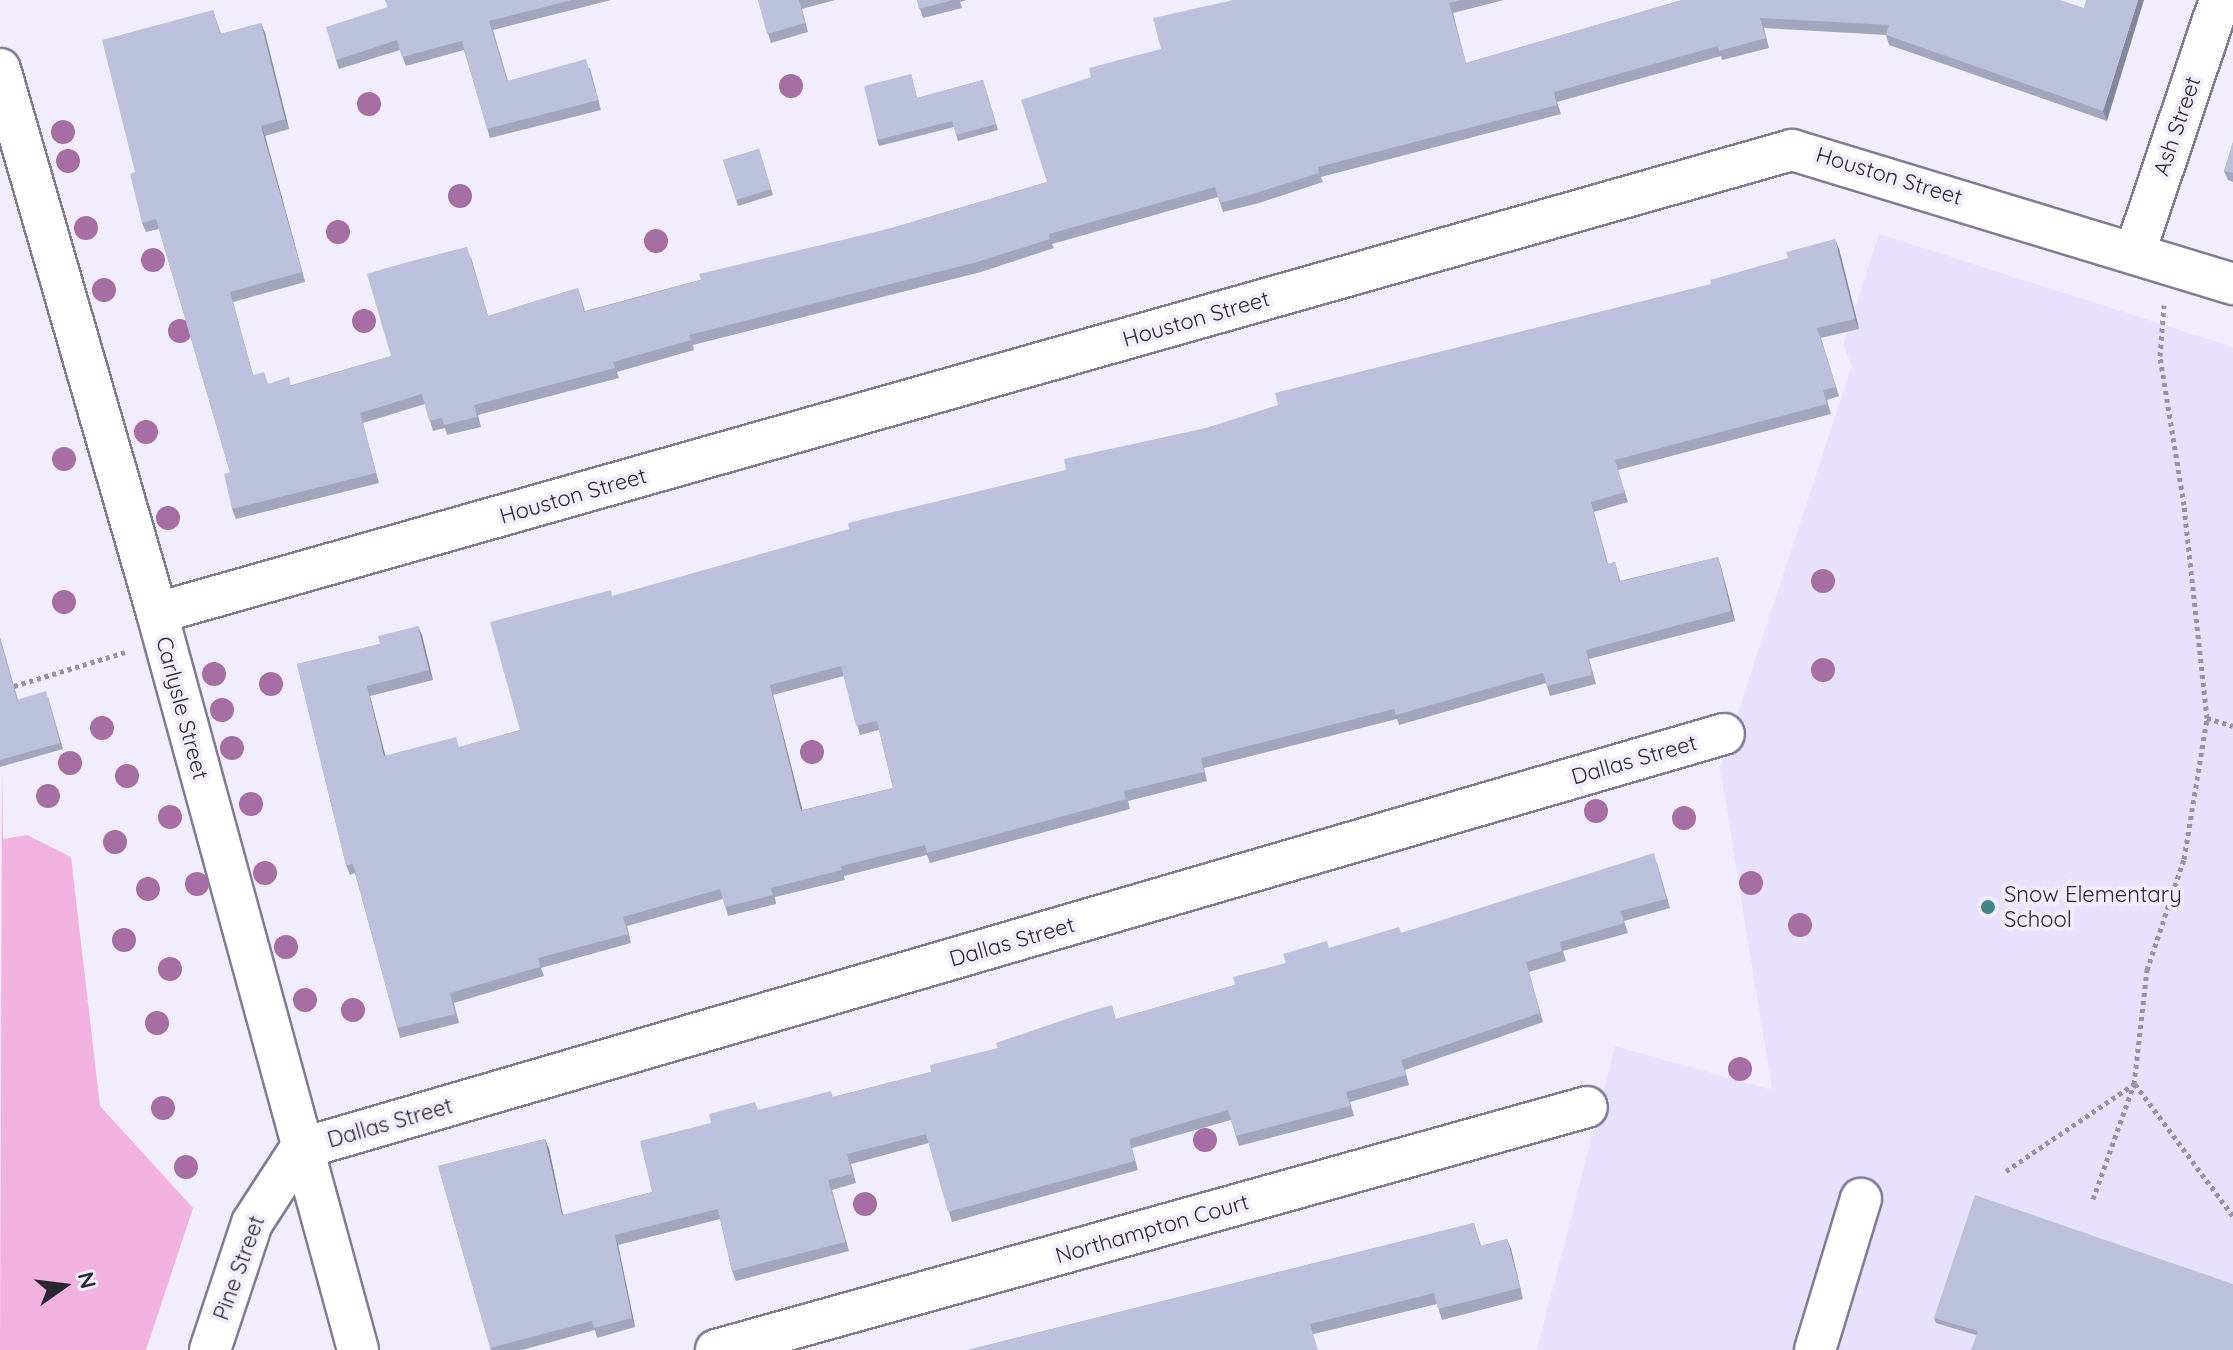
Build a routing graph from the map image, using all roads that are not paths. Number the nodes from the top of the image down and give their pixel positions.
1 (2220, 0) edge
2 (0, 69) edge
3 (2135, 252) junction
4 (2233, 284) edge
5 (157, 613) junction
6 (1724, 734) dead end
7 (1587, 1107) dead end
8 (300, 1149) junction
9 (1861, 1199) dead end
10 (210, 1350) edge
11 (358, 1350) edge
12 (716, 1350) edge
13 (1815, 1350) edge

1 - 3 street, Ash Street
2 - 5 street, Carlysle Street
3 - 4 street, Houston Street
3 - 5 street, Houston Street
5 - 8 street, Carlysle Street
6 - 8 street, Dallas Street
7 - 12 street, Northampton Court
8 - 10 street, Pine Street
8 - 11 street, Carlysle Street
9 - 13 street

